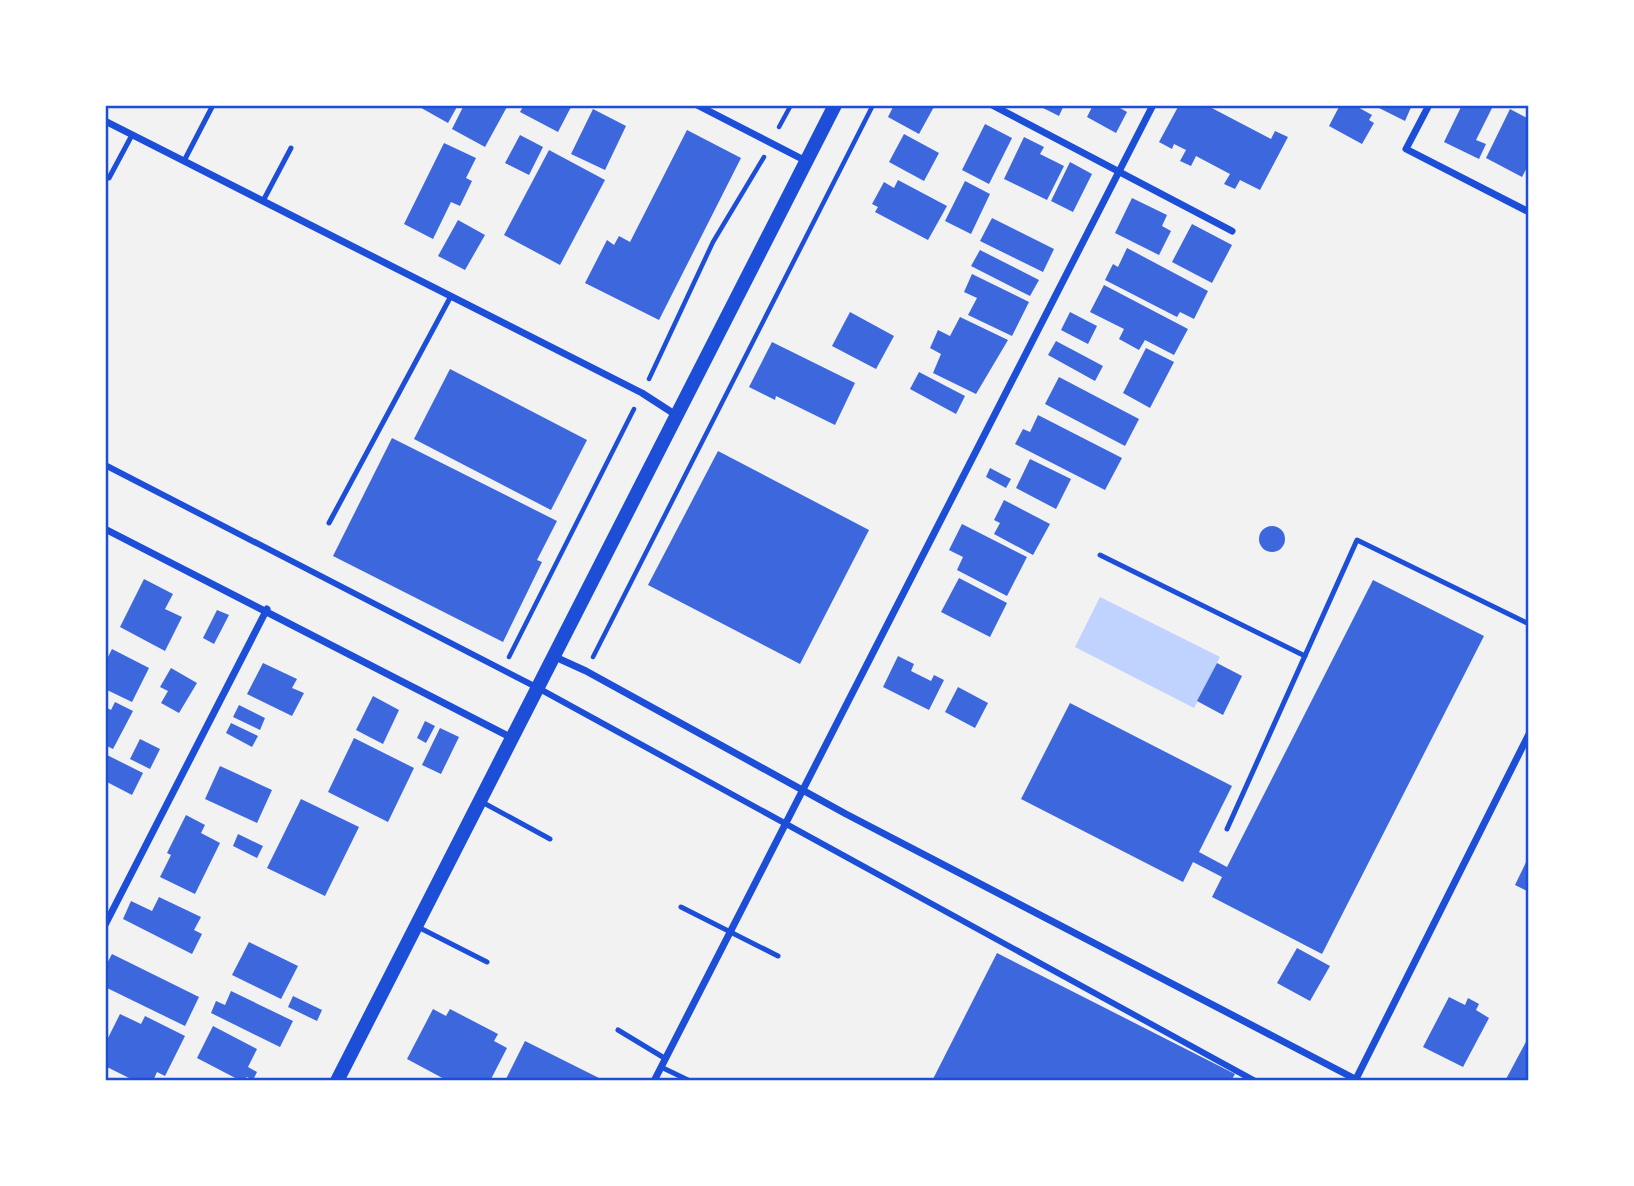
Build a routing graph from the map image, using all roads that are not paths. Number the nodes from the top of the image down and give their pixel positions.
1 (697, 105) edge
2 (835, 105) edge
3 (992, 105) edge
4 (1153, 105) edge
5 (1429, 105) edge
6 (212, 107) dead end
7 (105, 121) edge
8 (132, 135) junction
9 (291, 148) dead end
10 (806, 160) junction
11 (184, 161) junction
12 (1120, 170) junction
13 (109, 178) dead end
14 (263, 201) junction
15 (1529, 212) edge
16 (1232, 230) dead end
17 (451, 296) junction
18 (676, 415) junction
19 (105, 465) edge
20 (329, 523) dead end
21 (105, 529) edge
22 (1100, 555) dead end
23 (267, 609) junction
24 (1529, 624) edge
25 (553, 656) junction
26 (1305, 656) junction
27 (538, 688) junction
28 (1529, 734) edge
29 (512, 738) junction
30 (803, 789) junction
31 (480, 801) junction
32 (786, 821) junction
33 (1227, 829) dead end
34 (550, 839) dead end
35 (681, 907) dead end
36 (105, 925) edge
37 (416, 926) junction
38 (730, 931) junction
39 (778, 956) dead end
40 (487, 962) dead end
41 (618, 1030) dead end
42 (666, 1059) junction
43 (662, 1067) junction
44 (1357, 1080) edge
45 (337, 1081) edge
46 (654, 1081) edge
47 (690, 1081) edge
48 (1255, 1081) edge

1 - 10 street
2 - 10 main road
3 - 12 street
4 - 12 street
5 - 15 street
6 - 11 lane
7 - 8 street
8 - 11 street
8 - 13 lane
9 - 14 lane
10 - 18 main road
11 - 14 street
12 - 16 street
12 - 30 street
14 - 17 street
17 - 18 street
17 - 20 lane
18 - 25 main road
19 - 27 street
21 - 23 street
22 - 26 lane
23 - 29 street
23 - 36 street
24 - 26 lane
25 - 27 main road
25 - 30 street
26 - 33 lane
27 - 29 main road
27 - 32 street
28 - 44 street
29 - 31 main road
30 - 32 street
30 - 44 street
31 - 34 lane
31 - 37 main road
32 - 38 street
32 - 48 street
35 - 38 lane
37 - 40 lane
37 - 45 main road
38 - 39 lane
38 - 42 street
41 - 42 lane
42 - 43 street
43 - 46 street
43 - 47 lane

